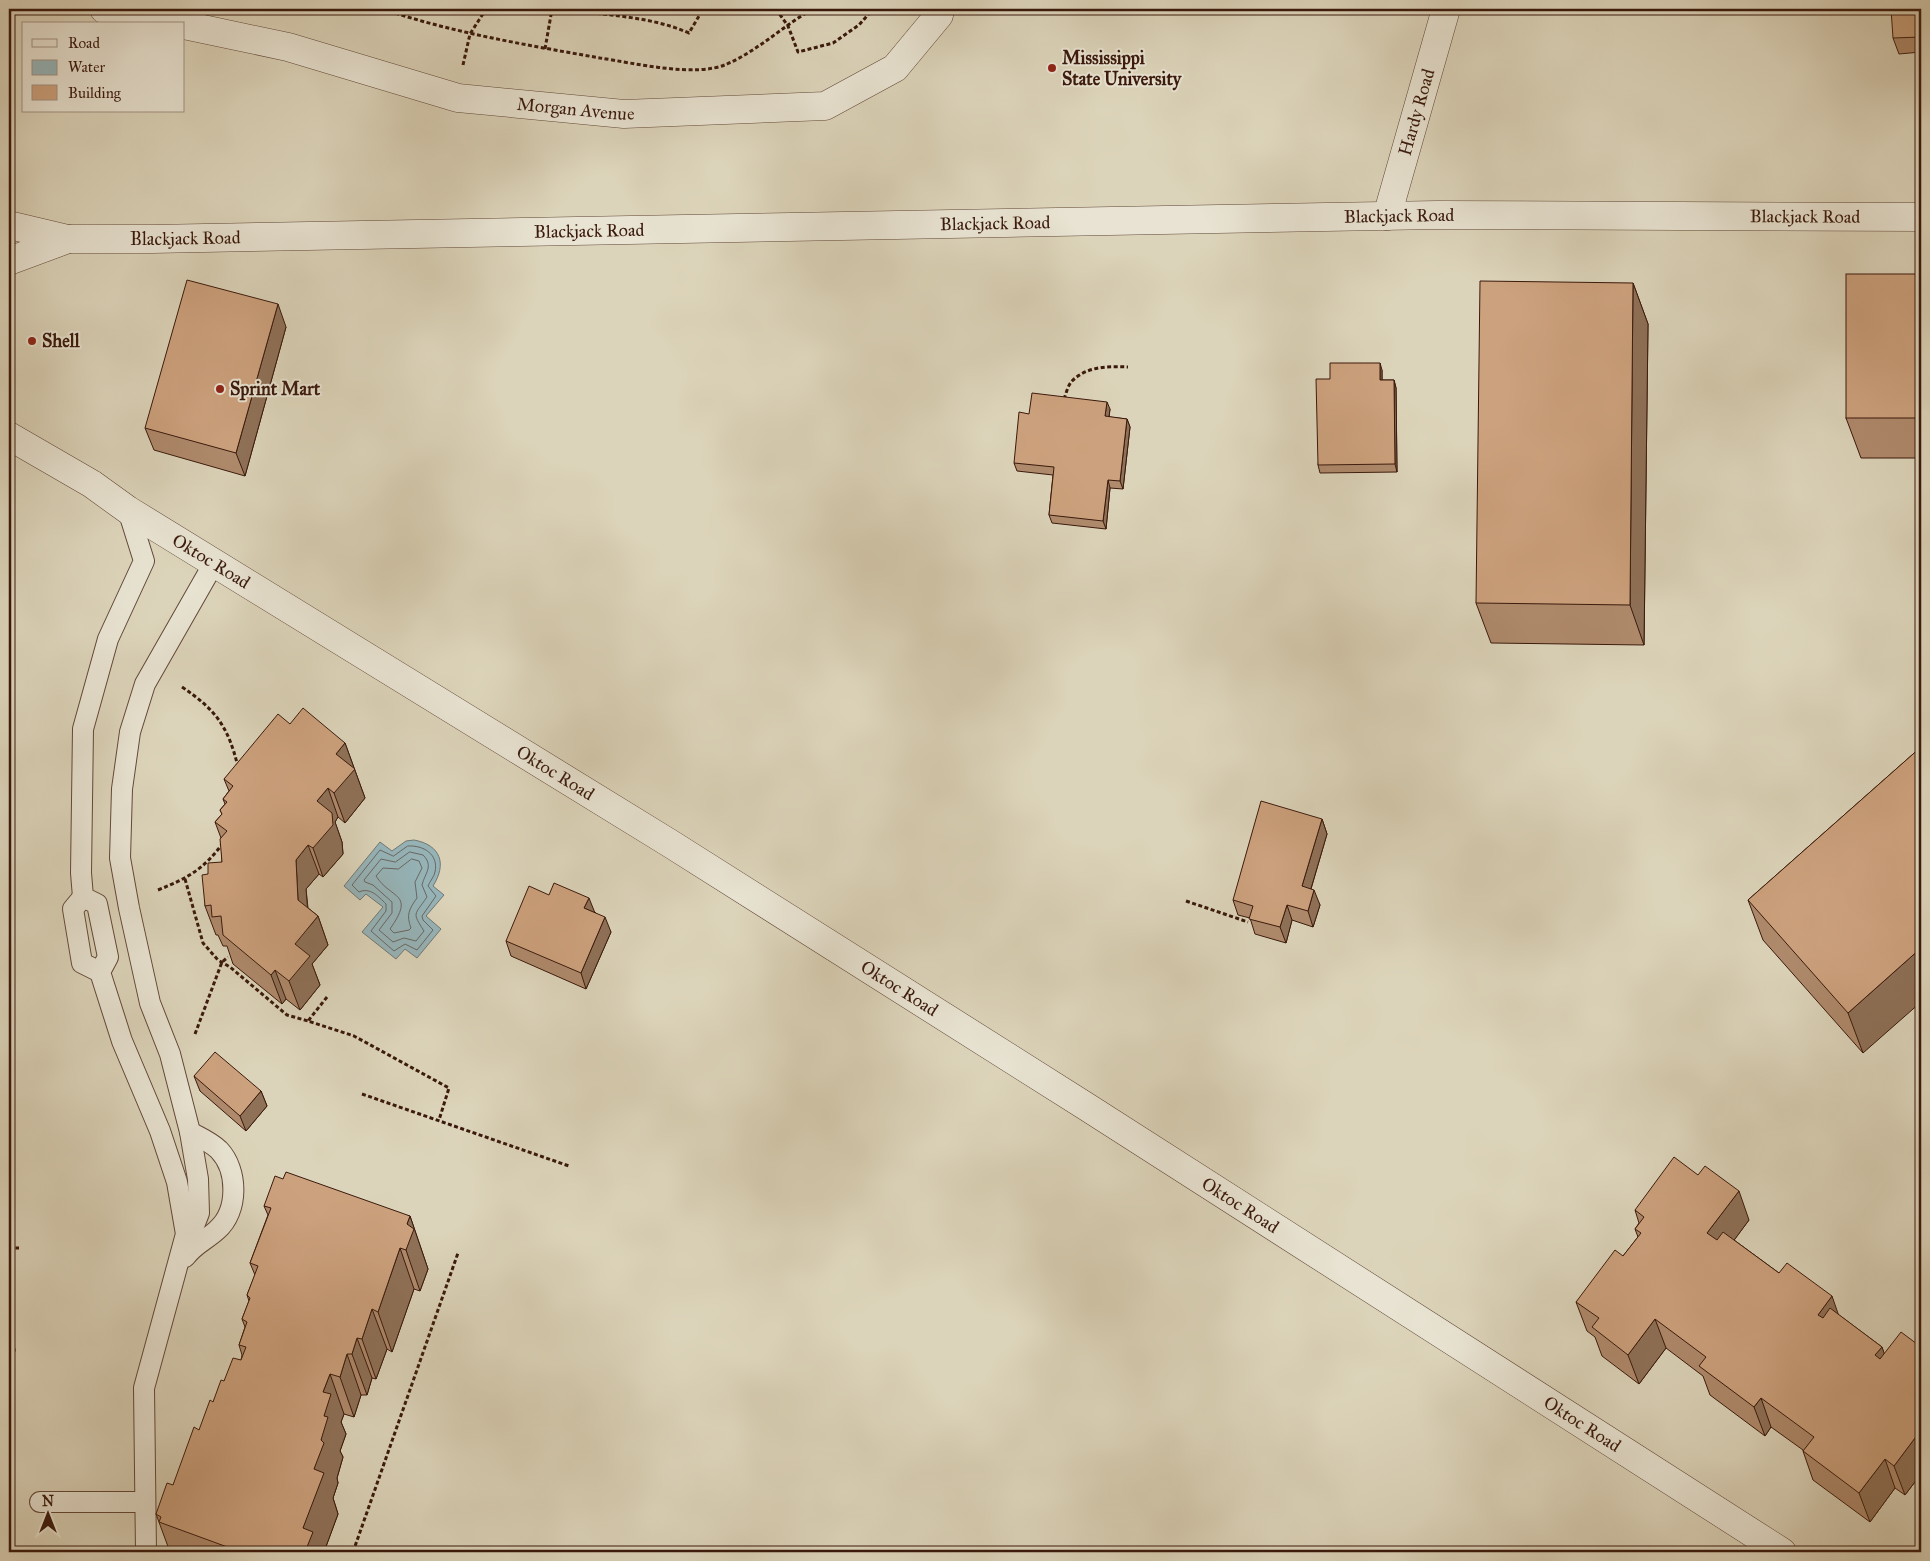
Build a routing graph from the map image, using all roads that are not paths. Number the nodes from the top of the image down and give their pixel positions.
1 (104, 9) edge
2 (940, 9) edge
3 (1446, 9) edge
4 (166, 22) edge
5 (185, 26) edge
6 (1387, 216) junction
7 (1921, 217) edge
8 (9, 225) edge
9 (68, 239) junction
10 (9, 261) edge
11 (9, 436) edge
12 (128, 510) junction
13 (214, 563) junction
14 (190, 1132) junction
15 (176, 1274) junction
16 (40, 1502) dead end
17 (145, 1502) junction
18 (146, 1552) edge
19 (1782, 1552) edge

1 - 4 street
2 - 5 street, Morgan Avenue
3 - 6 street, Hardy Road
6 - 7 street, Blackjack Road
6 - 9 street, Blackjack Road
8 - 9 street, Blackjack Road
9 - 10 street, Blackjack Road
11 - 12 street, Oktoc Road
12 - 13 street, Oktoc Road
12 - 15 lane
13 - 14 lane
13 - 19 street, Oktoc Road
14 - 15 lane
14 - 15 lane
15 - 17 lane
16 - 17 lane
17 - 18 lane

